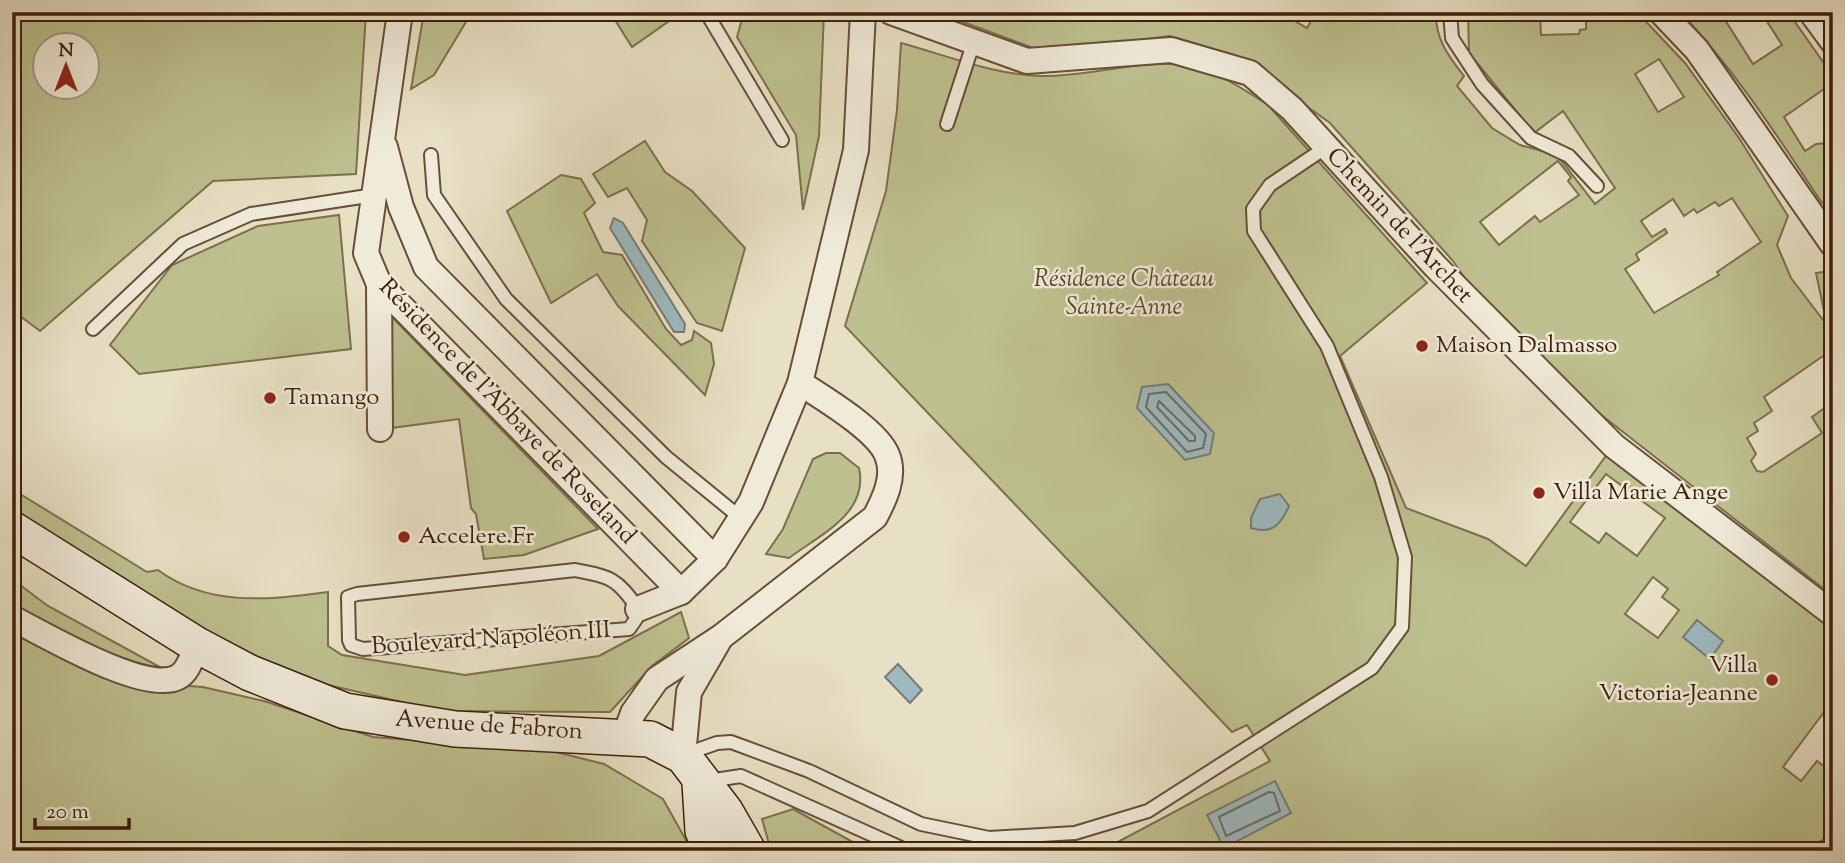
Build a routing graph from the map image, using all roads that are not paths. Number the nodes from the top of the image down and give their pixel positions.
1 (400, 12) edge
2 (714, 12) edge
3 (863, 12) edge
4 (891, 12) edge
5 (1450, 12) edge
6 (1661, 12) edge
7 (1811, 12) edge
8 (974, 41) junction
9 (1833, 42) edge
10 (947, 124) dead end
11 (382, 135) junction
12 (782, 140) dead end
13 (1325, 148) junction
14 (431, 155) dead end
15 (1597, 186) dead end
16 (374, 195) junction
17 (1833, 245) edge
18 (379, 284) junction
19 (93, 329) dead end
20 (800, 383) junction
21 (380, 429) dead end
22 (742, 519) junction
23 (12, 529) edge
24 (715, 559) junction
25 (681, 592) junction
26 (638, 609) junction
27 (1833, 614) edge
28 (12, 618) edge
29 (721, 637) junction
30 (197, 645) junction
31 (625, 735) junction
32 (692, 769) junction
33 (714, 851) edge
34 (748, 851) edge
35 (908, 851) edge
36 (1753, 851) edge
37 (1762, 851) edge

1 - 11 street, Résidence de l'Abbaye de Roseland
2 - 12 lane
3 - 20 street, Boulevard Napoléon III
4 - 8 street, Chemin de l'Archet
5 - 15 lane
6 - 17 street
7 - 9 street
8 - 10 lane
8 - 13 street, Chemin de l'Archet
11 - 16 street, Résidence de l'Abbaye de Roseland
11 - 24 street, Résidence de l'Abbaye de Roseland
13 - 27 street, Chemin de l'Archet
13 - 32 lane
14 - 22 lane
16 - 18 street, Résidence de l'Abbaye de Roseland
16 - 19 lane
18 - 21 street
18 - 25 street, Résidence de l'Abbaye de Roseland
20 - 22 street, Boulevard Napoléon III
20 - 29 street
22 - 24 street, Boulevard Napoléon III
23 - 30 street, Avenue de Fabron
24 - 25 street, Boulevard Napoléon III
25 - 26 street, Boulevard Napoléon III
26 - 26 lane, Boulevard Napoléon III
28 - 30 street
29 - 31 street
29 - 32 street
30 - 31 street, Avenue de Fabron
31 - 32 street, Avenue de Fabron
32 - 33 street
32 - 34 street, Avenue de Fabron
32 - 35 lane
36 - 37 lane

